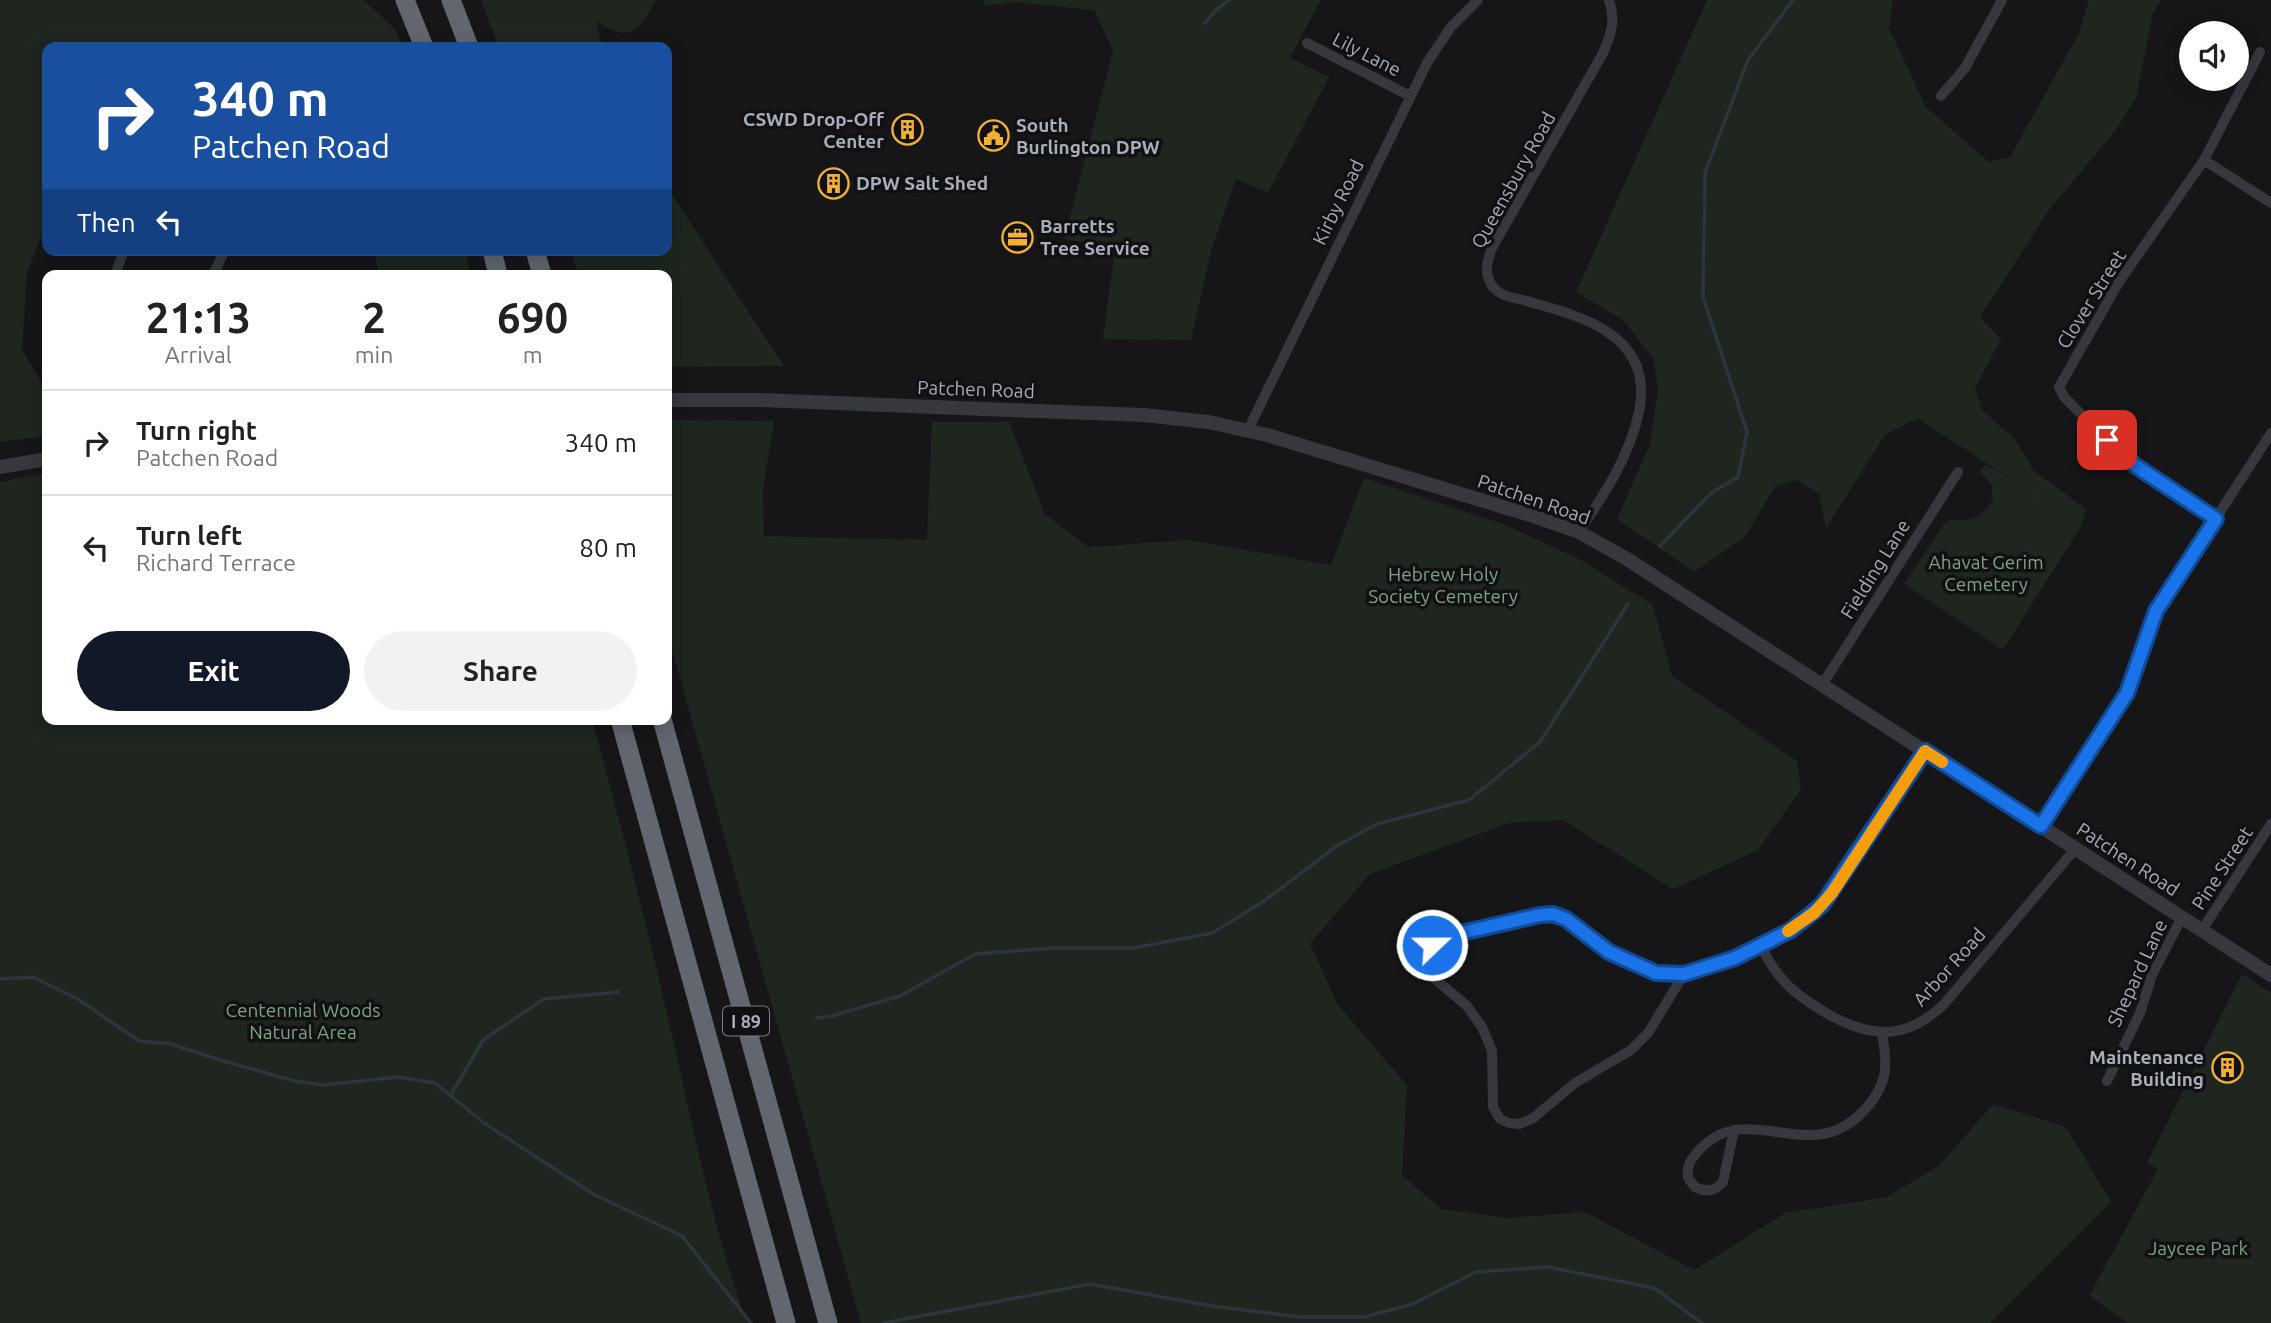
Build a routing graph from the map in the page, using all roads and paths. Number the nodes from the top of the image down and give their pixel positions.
1 (405, 0) edge
2 (451, 0) edge
3 (1478, 0) edge
4 (1609, 0) edge
5 (2002, 0) edge
6 (422, 42) edge
7 (467, 42) edge
8 (1307, 43) dead end
9 (2260, 52) dead end
10 (1410, 96) junction
11 (1941, 96) dead end
12 (2204, 160) junction
13 (2271, 202) edge
14 (672, 400) edge
15 (1248, 430) junction
16 (2271, 433) edge
17 (42, 460) edge
18 (0, 467) edge
19 (1958, 472) dead end
20 (2216, 519) junction
21 (1579, 532) junction
22 (1822, 685) junction
23 (622, 725) edge
24 (664, 725) edge
25 (1925, 751) junction
26 (2271, 824) edge
27 (2041, 826) junction
28 (2076, 848) junction
29 (2182, 917) junction
30 (2202, 930) junction
31 (1761, 946) junction
32 (1684, 974) junction
33 (2271, 975) edge
34 (1882, 1032) junction
35 (2107, 1081) dead end
36 (1734, 1130) junction
37 (786, 1323) edge
38 (828, 1323) edge

1 - 6 highway
2 - 7 highway
3 - 10 street, Kirby Road
4 - 21 street, Queensbury Road
5 - 11 street
8 - 10 street, Lily Lane
9 - 12 street, Clover Street
10 - 15 street, Kirby Road
12 - 13 street
12 - 20 street, Clover Street
14 - 15 street, Patchen Road
15 - 21 street, Patchen Road
16 - 20 street
17 - 18 street
19 - 22 street, Fielding Lane
20 - 27 street
21 - 22 street, Patchen Road
22 - 25 street, Patchen Road
23 - 37 highway, I 89
24 - 38 highway, I 89
25 - 27 street, Patchen Road
25 - 31 street
26 - 30 street, Pine Street
27 - 28 street, Patchen Road
28 - 29 street, Patchen Road
28 - 34 street, Arbor Road
29 - 30 street, Patchen Road
29 - 35 street, Shepard Lane
30 - 33 street, Patchen Road
31 - 32 street
31 - 34 street, Arbor Road
32 - 32 street
34 - 36 street
36 - 36 street

